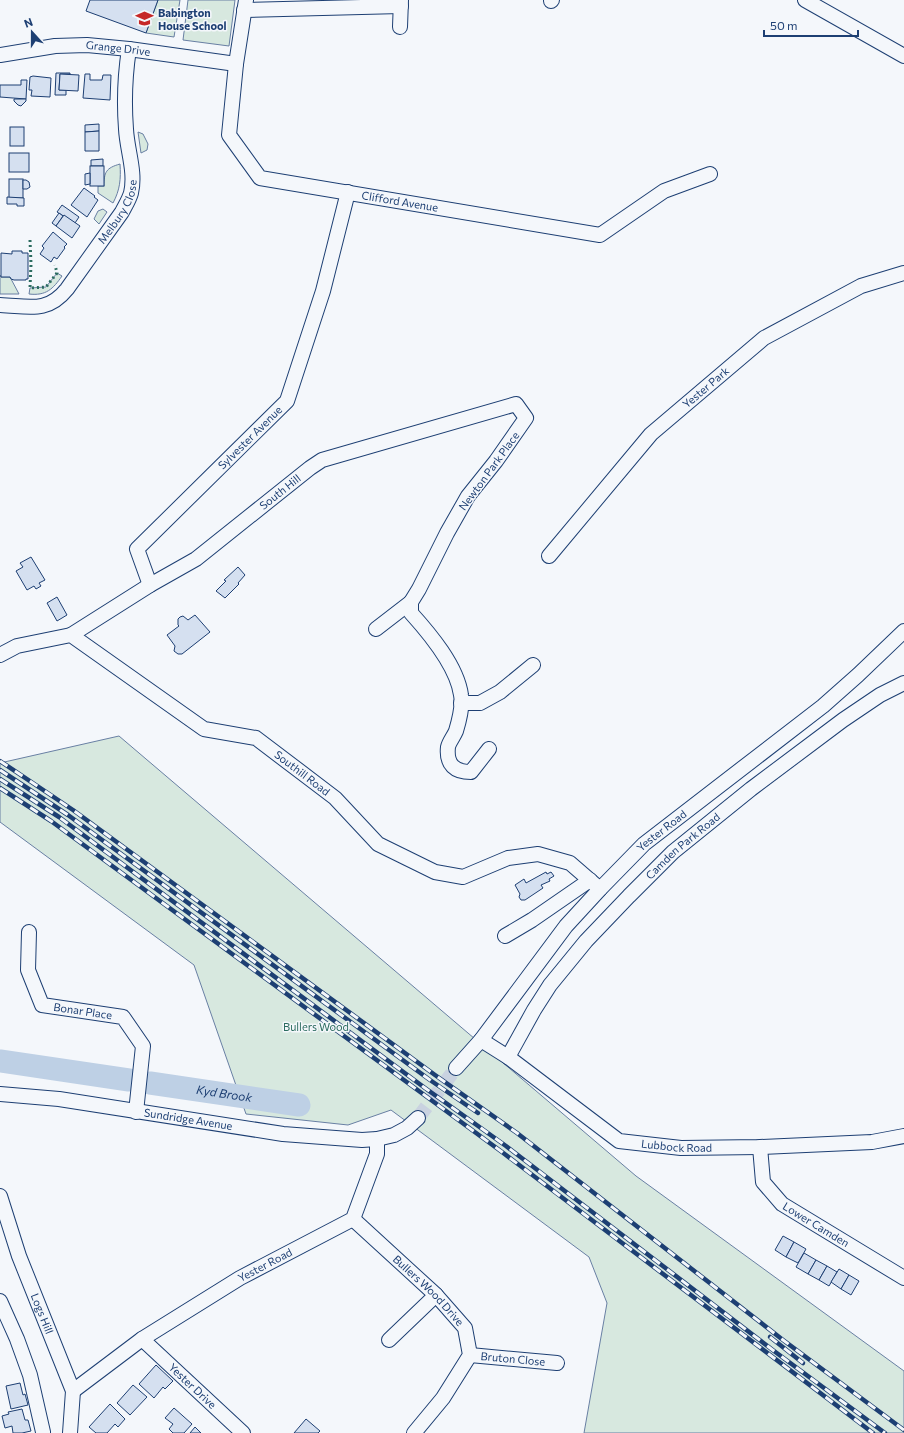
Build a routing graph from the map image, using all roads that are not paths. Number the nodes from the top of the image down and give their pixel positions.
1 (805, 0) edge
2 (401, 3) edge
3 (245, 5) edge
4 (400, 26) dead end
5 (129, 49) junction
6 (0, 55) edge
7 (904, 56) edge
8 (236, 64) junction
9 (710, 174) dead end
10 (348, 192) junction
11 (904, 273) edge
12 (0, 305) edge
13 (516, 404) joint
14 (549, 556) dead end
15 (150, 585) junction
16 (411, 602) junction
17 (376, 629) dead end
18 (904, 631) edge
19 (72, 635) junction
20 (0, 655) edge
21 (533, 665) dead end
22 (904, 683) edge
23 (461, 703) junction
24 (489, 749) dead end
25 (595, 884) junction
26 (30, 932) dead end
27 (505, 936) dead end
28 (481, 1040) junction
29 (508, 1057) junction
30 (456, 1068) tunnel mouth
31 (0, 1094) edge
32 (136, 1112) junction
33 (418, 1118) tunnel mouth
34 (904, 1136) edge
35 (377, 1139) junction
36 (760, 1147) junction
37 (0, 1196) edge
38 (353, 1219) junction
39 (904, 1278) edge
40 (436, 1295) junction
41 (0, 1301) edge
42 (142, 1339) junction
43 (389, 1340) dead end
44 (470, 1355) junction
45 (557, 1363) dead end
46 (73, 1391) junction
47 (43, 1432) edge
48 (70, 1433) edge
49 (243, 1433) edge
50 (414, 1433) edge

1 - 7 street
2 - 3 street
2 - 4 street
3 - 8 street, Clifford Avenue
5 - 6 street, Grange Drive
5 - 8 street, Grange Drive
5 - 12 street, Melbury Close
8 - 10 street, Clifford Avenue
9 - 10 street, Clifford Avenue
10 - 15 street, Sylvester Avenue
11 - 14 street, Yester Park
13 - 15 street, South Hill
13 - 16 street, Newton Park Place
15 - 19 street, South Hill
16 - 17 street, Newton Park Place
16 - 23 street
18 - 25 street, Yester Road
19 - 20 street
19 - 25 street, Southill Road
21 - 23 street
22 - 29 street, Camden Park Road
23 - 24 street
25 - 27 street
25 - 28 street, Yester Road
26 - 32 street, Bonar Place
28 - 29 street, Lubbock Road
28 - 30 street, Yester Road
29 - 36 street, Lubbock Road
31 - 32 street, Sundridge Avenue
32 - 35 street, Sundridge Avenue
33 - 35 street
34 - 36 street, Lubbock Road
35 - 38 street
36 - 39 street, Lower Camden
37 - 46 street, Logs Hill
38 - 40 street, Bullers Wood Drive
38 - 42 street, Yester Road
40 - 43 street
40 - 44 street, Bullers Wood Drive
41 - 47 street
42 - 46 street, Yester Road
42 - 49 street, Yester Drive
44 - 45 street, Bruton Close
44 - 50 street
46 - 48 street, Logs Hill

